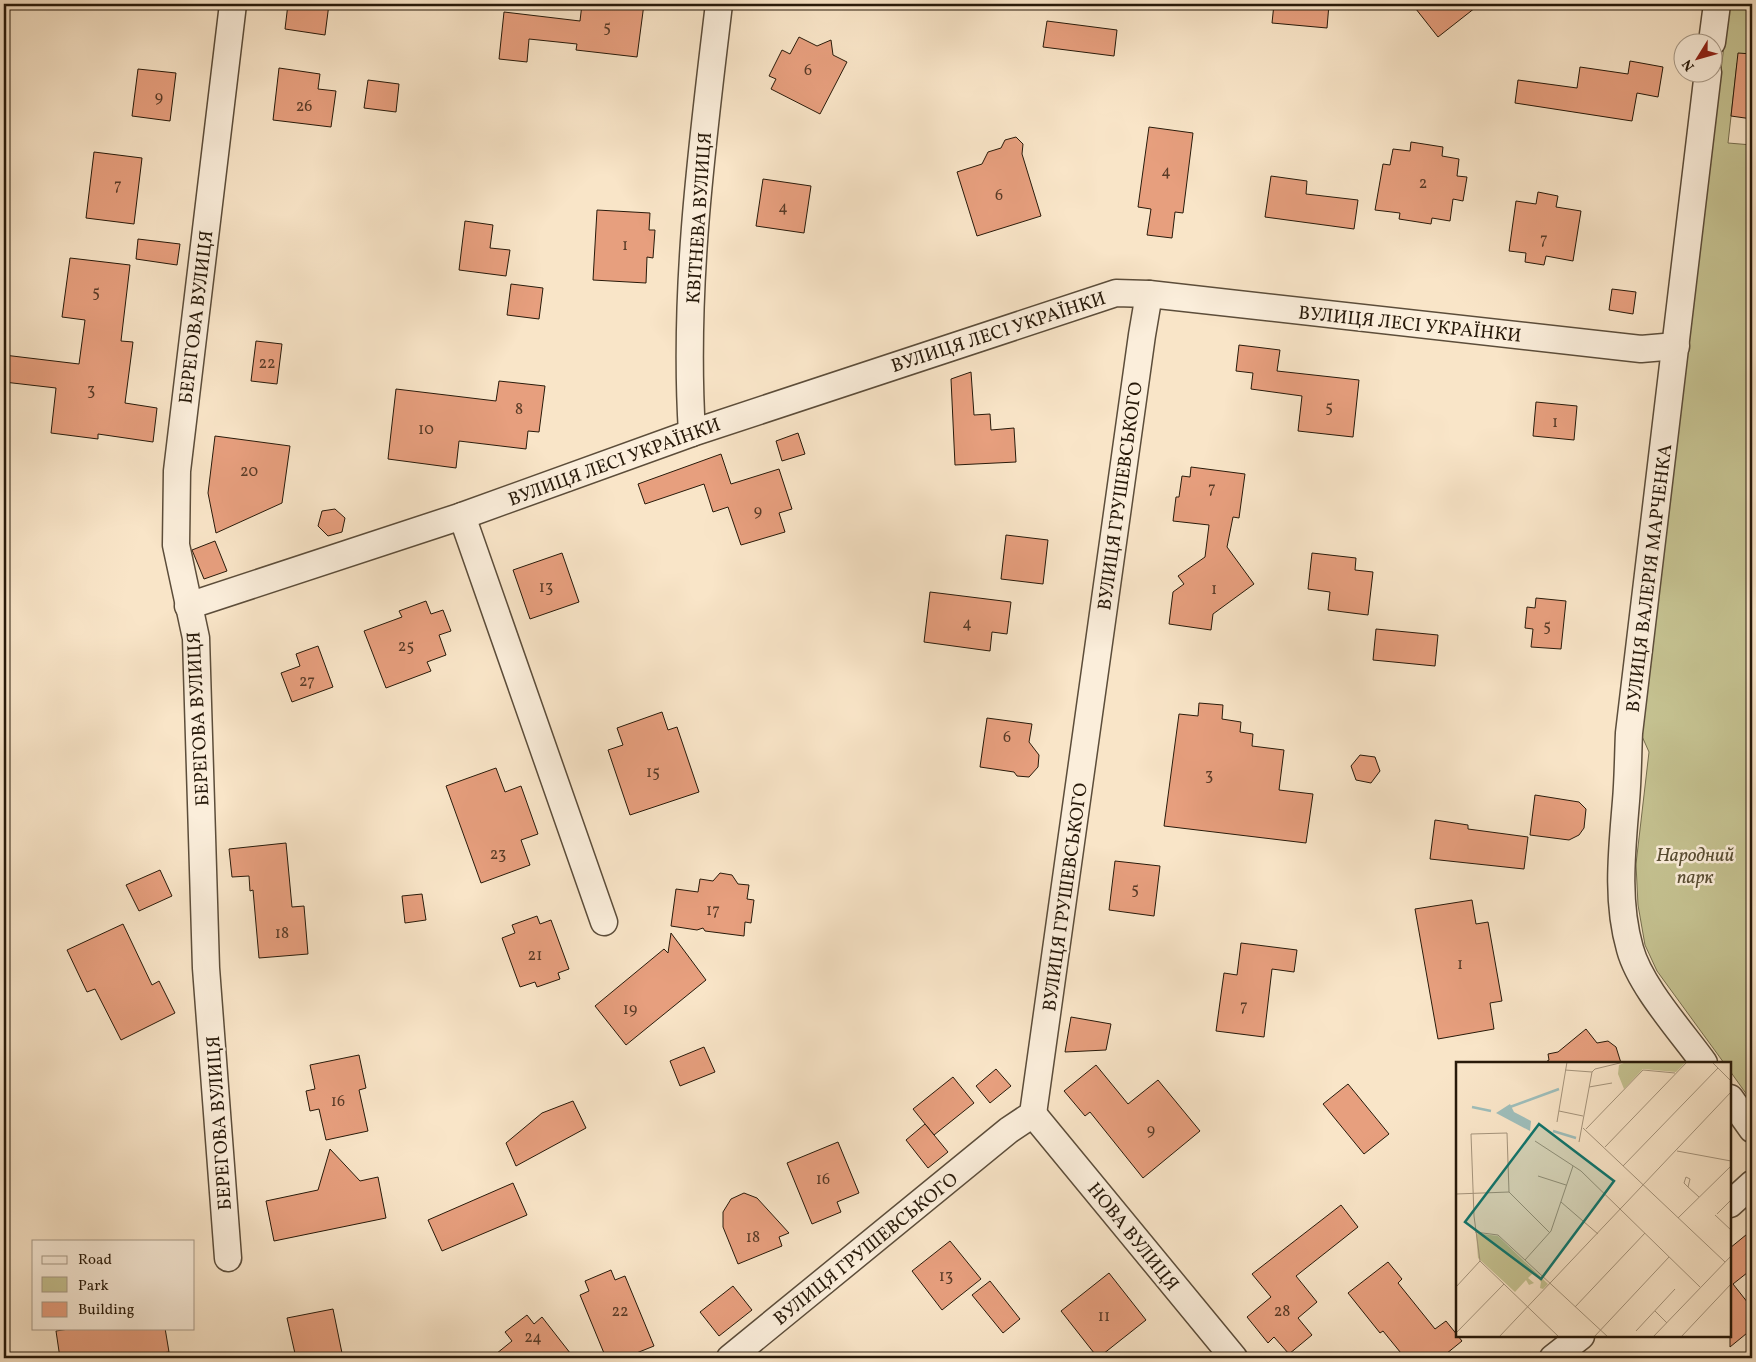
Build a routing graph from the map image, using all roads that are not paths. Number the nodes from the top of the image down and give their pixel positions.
1 (233, 4) edge
2 (719, 4) edge
3 (1716, 4) edge
4 (1713, 32) edge
5 (1707, 82) edge
6 (1150, 294) junction
7 (1676, 346) junction
8 (692, 432) junction
9 (462, 516) junction
10 (188, 606) junction
11 (604, 922) dead end
12 (1703, 1062) edge
13 (1731, 1099) edge
14 (1033, 1114) junction
15 (1752, 1129) edge
16 (1752, 1184) edge
17 (1731, 1203) edge
18 (228, 1258) dead end
19 (1580, 1337) edge
20 (730, 1358) edge
21 (1234, 1358) edge
22 (1553, 1358) edge

1 - 10 street, БЕРЕГОВА ВУЛИЦЯ
2 - 8 street, КВІТНЕВА ВУЛИЦЯ
3 - 4 street
5 - 7 street, ВУЛИЦЯ ВАЛЕРІЯ МАРЧЕНКА
6 - 7 street, ВУЛИЦЯ ЛЕСІ УКРАЇНКИ
6 - 8 street, ВУЛИЦЯ ЛЕСІ УКРАЇНКИ
6 - 14 street, ВУЛИЦЯ ГРУШЕВСЬКОГО
7 - 12 street, ВУЛИЦЯ ВАЛЕРІЯ МАРЧЕНКА
8 - 9 street, ВУЛИЦЯ ЛЕСІ УКРАЇНКИ
9 - 10 street, ВУЛИЦЯ ЛЕСІ УКРАЇНКИ
9 - 11 street
10 - 18 street, БЕРЕГОВА ВУЛИЦЯ
13 - 15 street
14 - 20 street, ВУЛИЦЯ ГРУШЕВСЬКОГО
14 - 21 street, НОВА ВУЛИЦЯ
16 - 17 street
19 - 22 street

